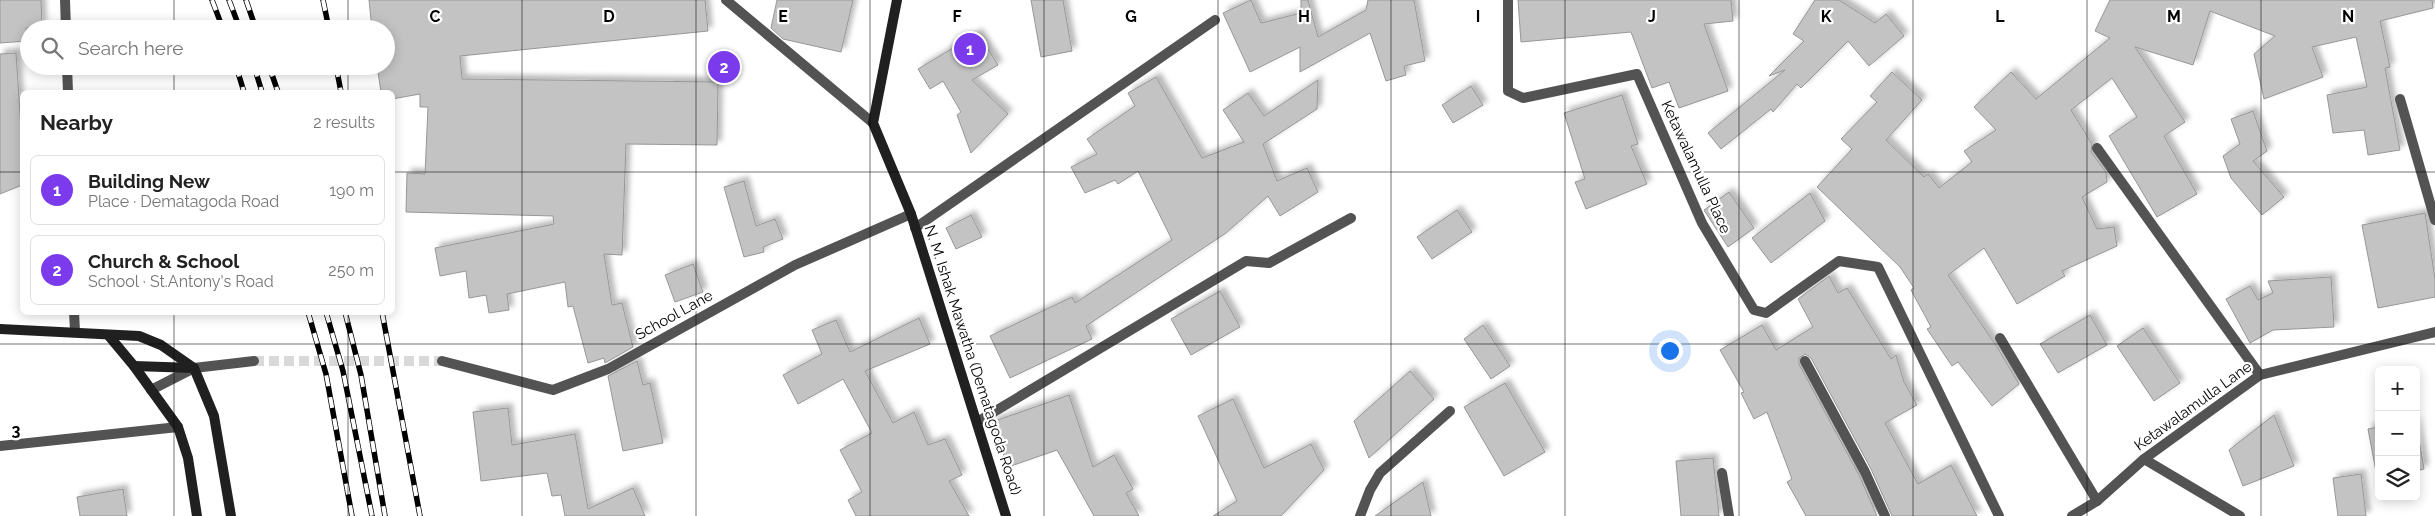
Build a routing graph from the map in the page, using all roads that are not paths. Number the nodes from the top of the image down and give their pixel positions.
1 (65, 0) edge
2 (726, 0) edge
3 (897, 0) edge
4 (1508, 0) edge
5 (66, 20) edge
6 (1214, 20) dead end
7 (67, 75) edge
8 (68, 90) edge
9 (2400, 99) dead end
10 (873, 123) junction
11 (2097, 148) dead end
12 (911, 214) junction
13 (1351, 218) dead end
14 (2435, 220) edge
15 (915, 228) junction
16 (74, 315) edge
17 (0, 329) edge
18 (74, 331) junction
19 (2435, 332) edge
20 (109, 336) junction
21 (2000, 338) dead end
22 (254, 361) tunnel mouth
23 (442, 361) tunnel mouth
24 (1805, 361) dead end
25 (134, 366) junction
26 (194, 368) junction
27 (2260, 374) junction
28 (151, 390) junction
29 (1450, 411) dead end
30 (977, 422) junction
31 (178, 427) junction
32 (0, 446) edge
33 (2144, 459) junction
34 (1722, 473) dead end
35 (2097, 501) junction
36 (197, 516) edge
37 (230, 516) edge
38 (1006, 516) edge
39 (1360, 516) edge
40 (1729, 516) edge
41 (1885, 516) edge
42 (1999, 516) edge
43 (2072, 516) edge
44 (2240, 516) edge

1 - 5 street
2 - 10 street
3 - 10 main road
4 - 42 street, Ketawalamulla Place
6 - 15 street
7 - 8 street
9 - 14 street
10 - 12 main road, N. M. Ishak Mawatha (Dematagoda Road)
11 - 27 street
12 - 15 main road, N. M. Ishak Mawatha (Dematagoda Road)
12 - 23 street, School Lane
13 - 30 street
15 - 30 main road, N. M. Ishak Mawatha (Dematagoda Road)
16 - 18 street
17 - 18 main road
18 - 20 main road
19 - 27 street, Ketawalamulla Lane
20 - 25 main road
20 - 26 main road
21 - 35 street
22 - 26 street
24 - 41 street
25 - 26 main road
25 - 28 main road
26 - 28 street
26 - 37 main road
27 - 33 street, Ketawalamulla Lane
28 - 31 main road
29 - 39 street
30 - 38 main road, N. M. Ishak Mawatha (Dematagoda Road)
31 - 32 street
31 - 36 main road
33 - 35 street, Ketawalamulla Lane
33 - 44 street
34 - 40 street
35 - 43 street, Ketawalamulla Lane

